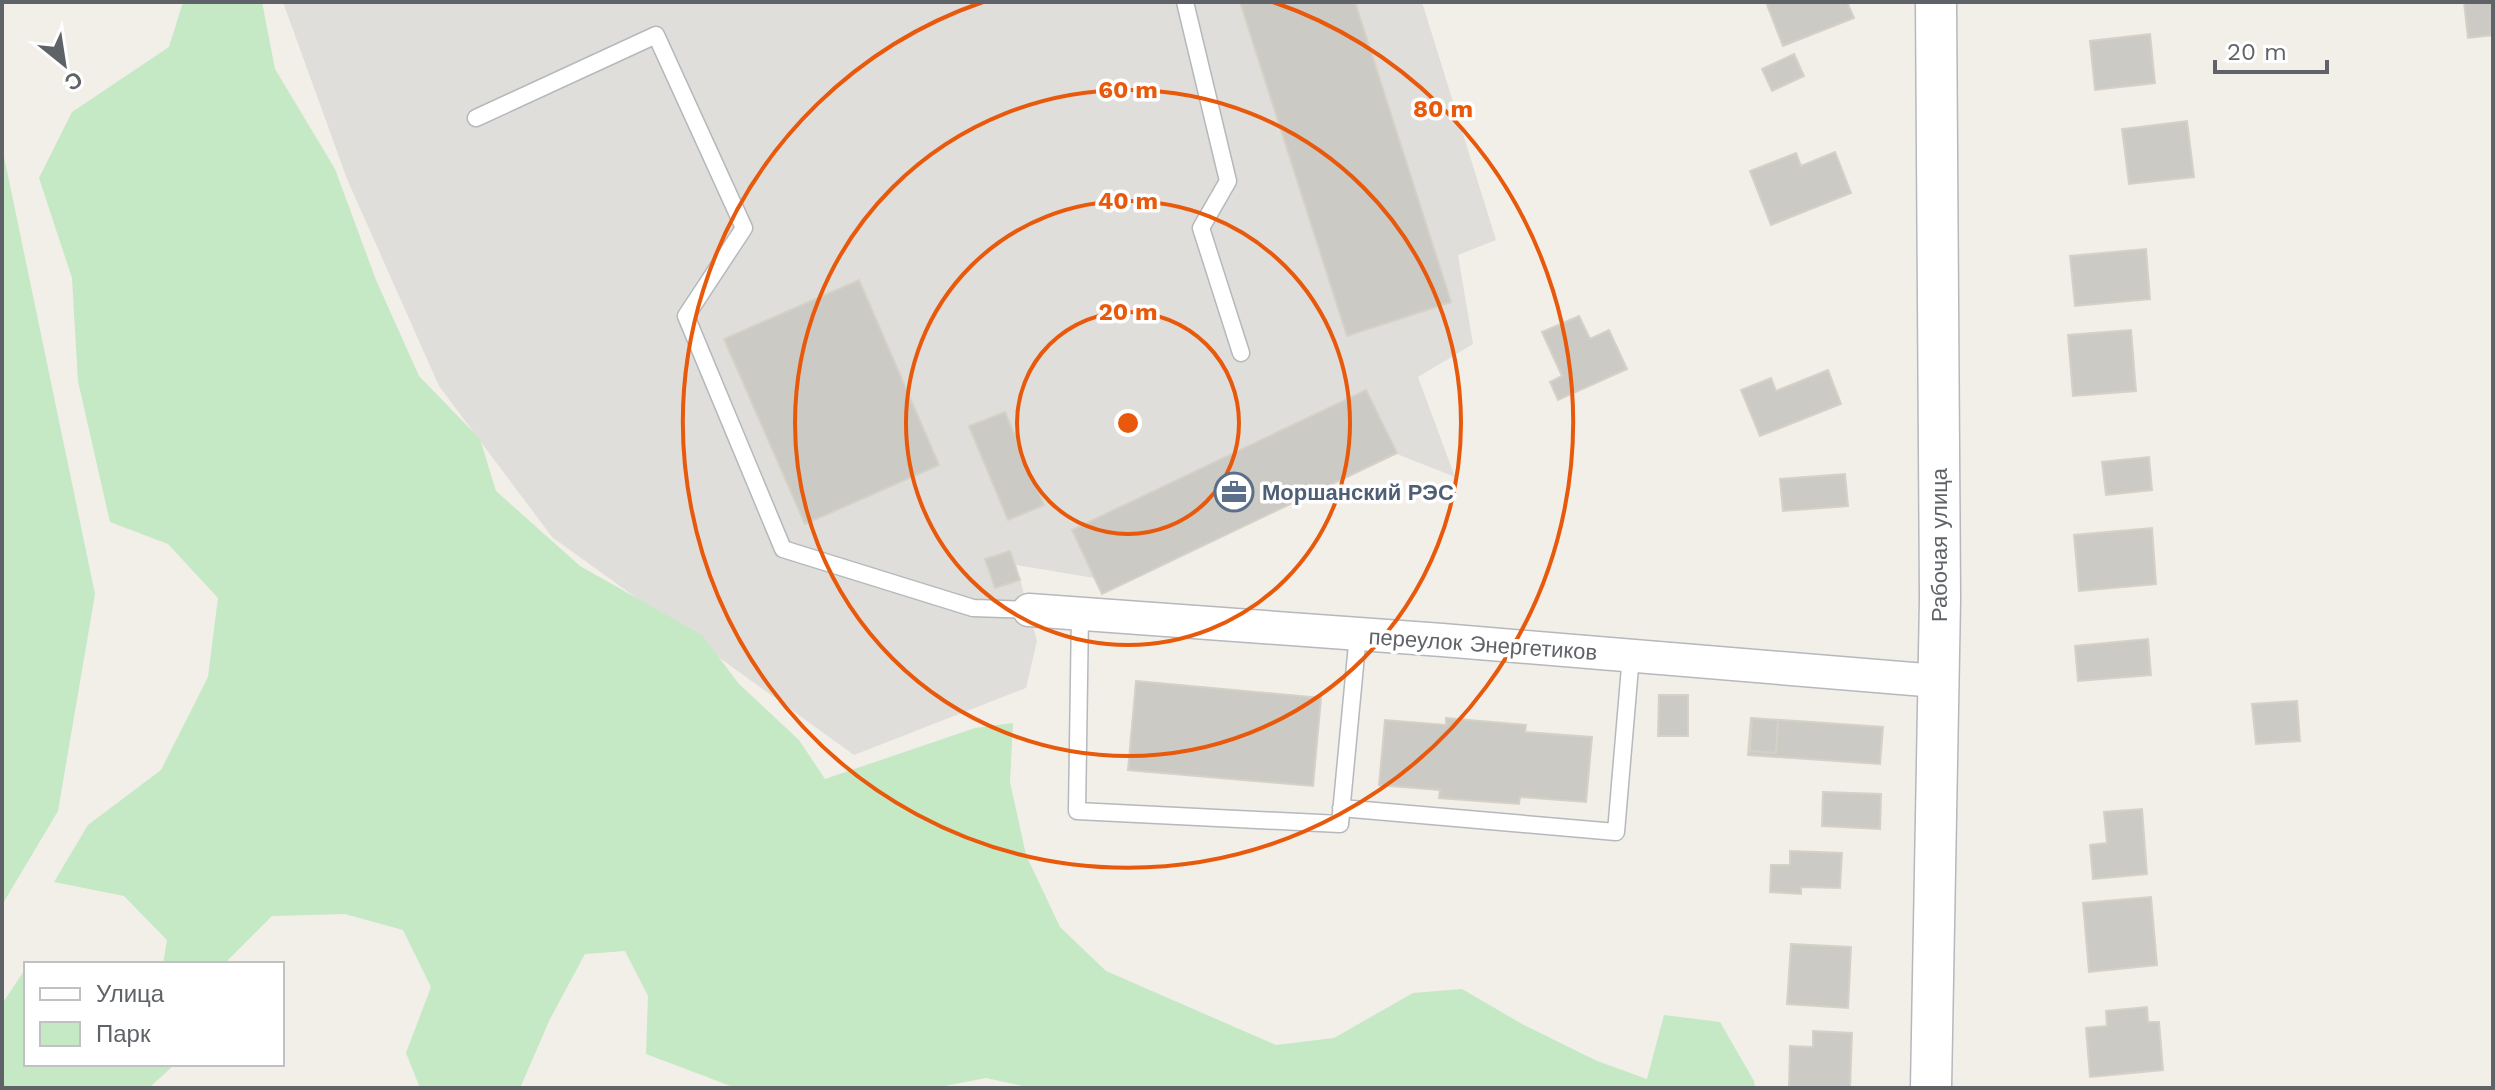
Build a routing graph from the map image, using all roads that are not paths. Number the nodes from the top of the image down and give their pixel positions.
1 (1185, 2) edge
2 (1936, 2) edge
3 (476, 118) dead end
4 (1241, 353) dead end
5 (1029, 610) joint
6 (1080, 614) junction
7 (1358, 634) junction
8 (1631, 655) junction
9 (1937, 681) junction
10 (1341, 808) junction
11 (1931, 1088) edge

1 - 4 lane
2 - 9 street, Рабочая улица
3 - 5 lane
5 - 6 street, переулок Энергетиков
6 - 7 street, переулок Энергетиков
6 - 10 lane
7 - 8 street, переулок Энергетиков
7 - 10 lane
8 - 9 street, переулок Энергетиков
8 - 10 lane
9 - 11 street, Рабочая улица

